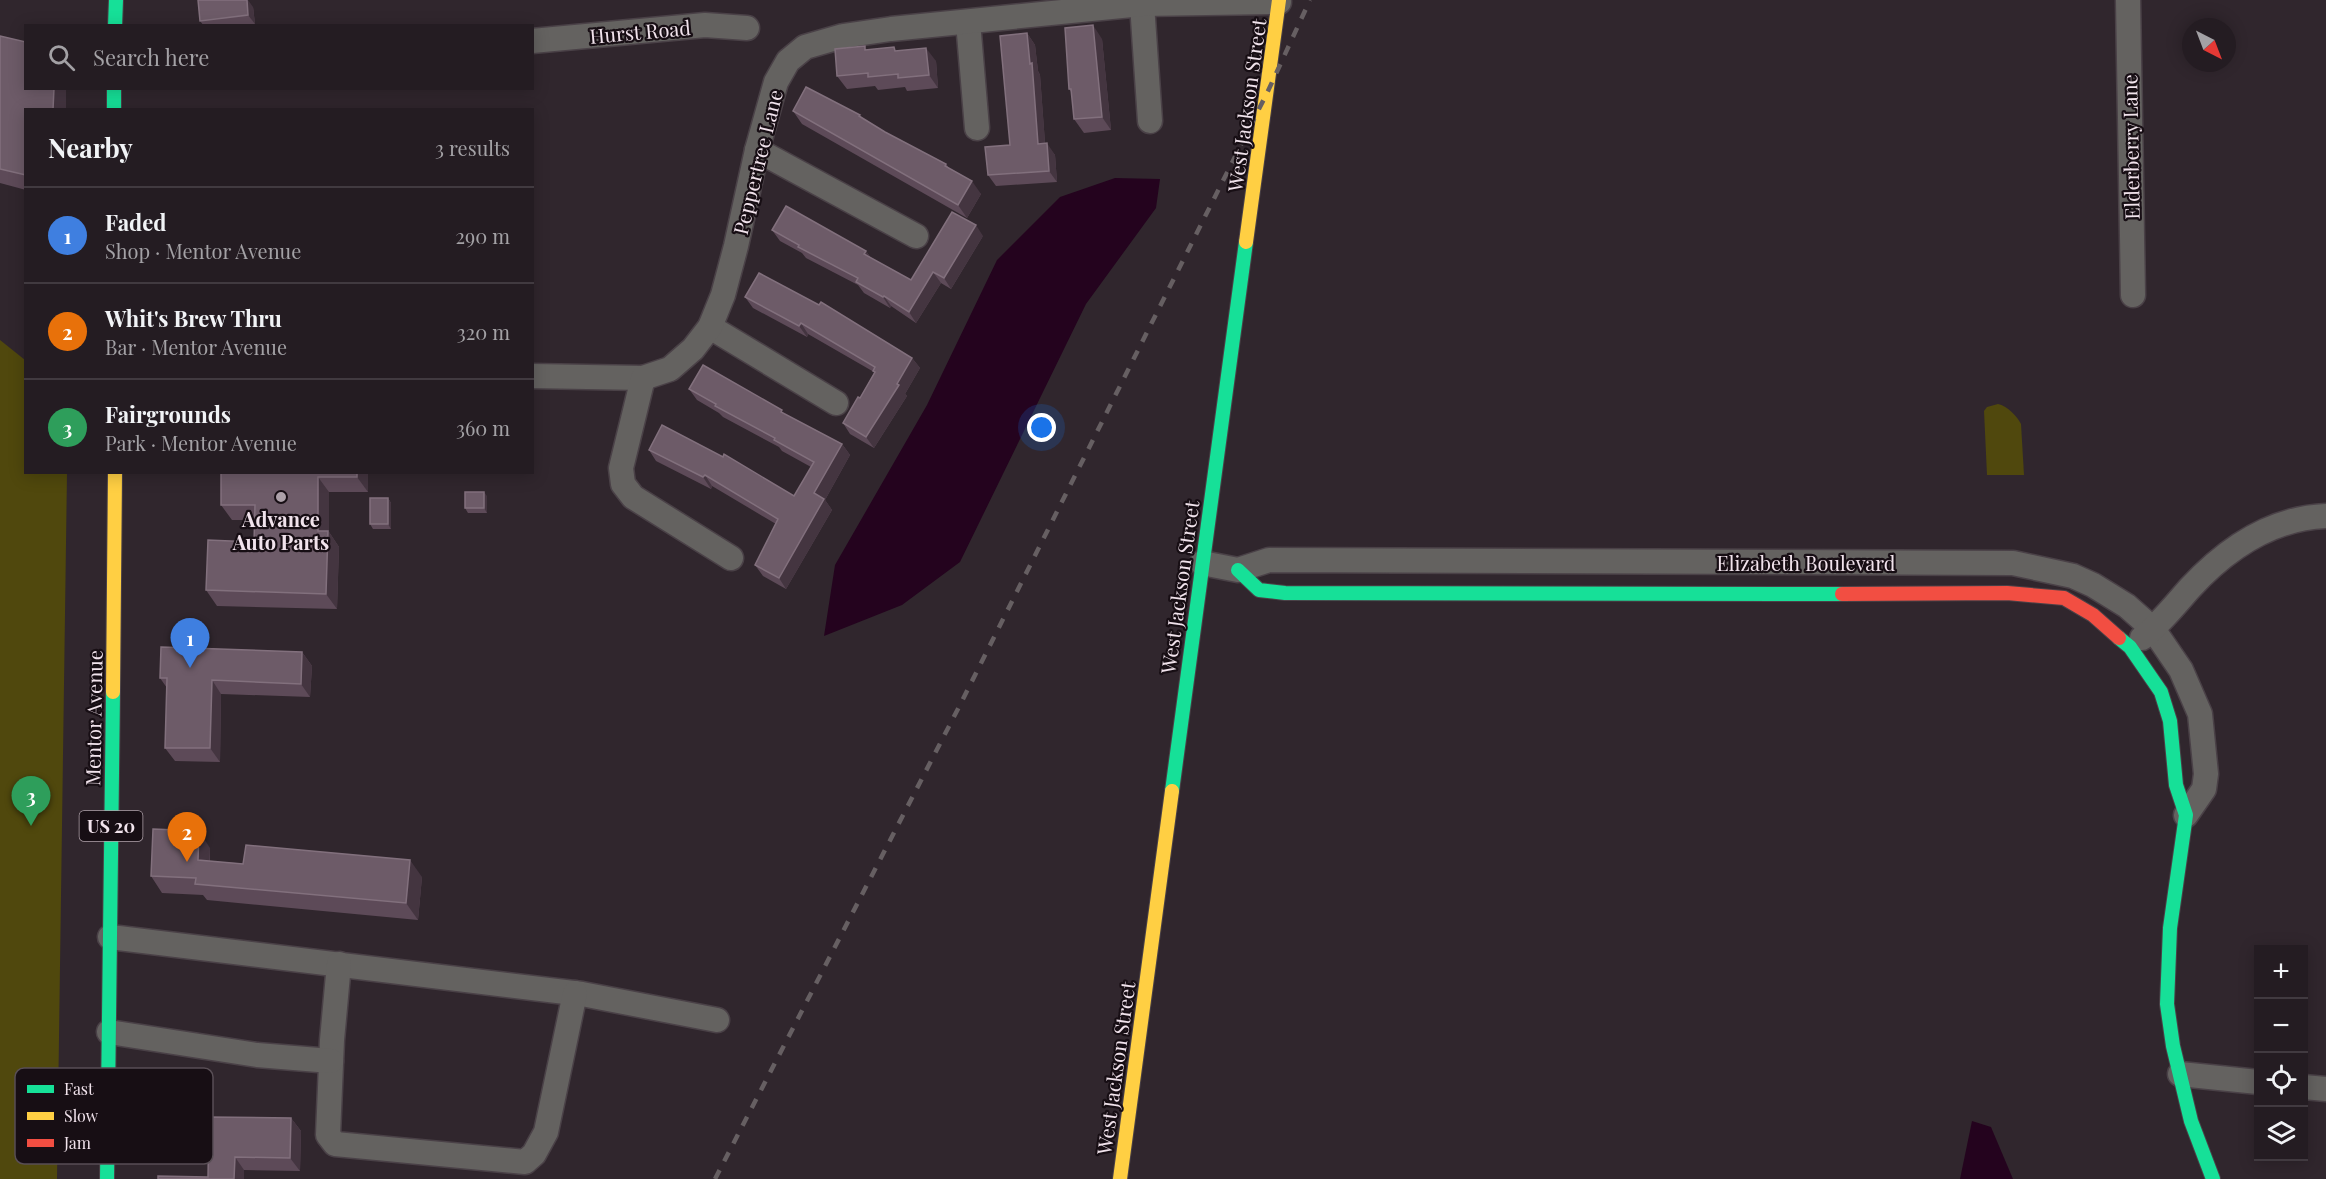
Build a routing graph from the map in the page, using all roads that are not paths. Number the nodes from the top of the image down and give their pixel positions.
1 (116, 0) edge
2 (2128, 0) edge
3 (1279, 1) edge
4 (1142, 4) junction
5 (968, 22) junction
6 (116, 24) edge
7 (747, 28) dead end
8 (534, 41) edge
9 (114, 90) edge
10 (114, 108) edge
11 (1150, 121) dead end
12 (976, 128) dead end
13 (757, 150) junction
14 (916, 236) dead end
15 (2133, 295) dead end
16 (710, 327) junction
17 (534, 376) edge
18 (643, 378) junction
19 (836, 403) dead end
20 (115, 474) edge
21 (2326, 516) edge
22 (730, 558) dead end
23 (1202, 563) junction
24 (1238, 570) junction
25 (2153, 629) junction
26 (2130, 647) junction
27 (2186, 815) junction
28 (110, 937) junction
29 (339, 964) junction
30 (575, 993) junction
31 (717, 1020) dead end
32 (109, 1032) junction
33 (331, 1060) junction
34 (109, 1068) edge
35 (2180, 1074) junction
36 (2254, 1081) edge
37 (2308, 1087) edge
38 (2326, 1089) edge
39 (107, 1164) edge
40 (107, 1179) edge
41 (1120, 1179) edge
42 (2213, 1179) edge

1 - 6 street
2 - 15 street, Elderberry Lane
3 - 4 street, Peppertree Lane
3 - 23 street, West Jackson Street
4 - 5 street, Peppertree Lane
4 - 11 street
5 - 12 street
5 - 13 street, Peppertree Lane
7 - 8 street, Hurst Road
9 - 10 street
13 - 14 street
13 - 16 street, Peppertree Lane
16 - 18 street, Peppertree Lane
16 - 19 street
17 - 18 street
18 - 22 street
20 - 28 street, Mentor Avenue / US 20
21 - 25 street
23 - 24 street, Elizabeth Boulevard
23 - 41 street, West Jackson Street
24 - 25 street, Elizabeth Boulevard
24 - 26 street, Elizabeth Boulevard
25 - 26 street
25 - 27 street, Elizabeth Boulevard
26 - 27 street, Elizabeth Boulevard
27 - 35 street, Elizabeth Boulevard
28 - 29 street
28 - 32 street, Mentor Avenue / US 20
29 - 30 street
29 - 33 street
30 - 31 street
30 - 33 street
32 - 33 street
32 - 34 street, Mentor Avenue / US 20
35 - 36 street
35 - 42 street, Elizabeth Boulevard
37 - 38 street
39 - 40 street, Mentor Avenue / US 20

